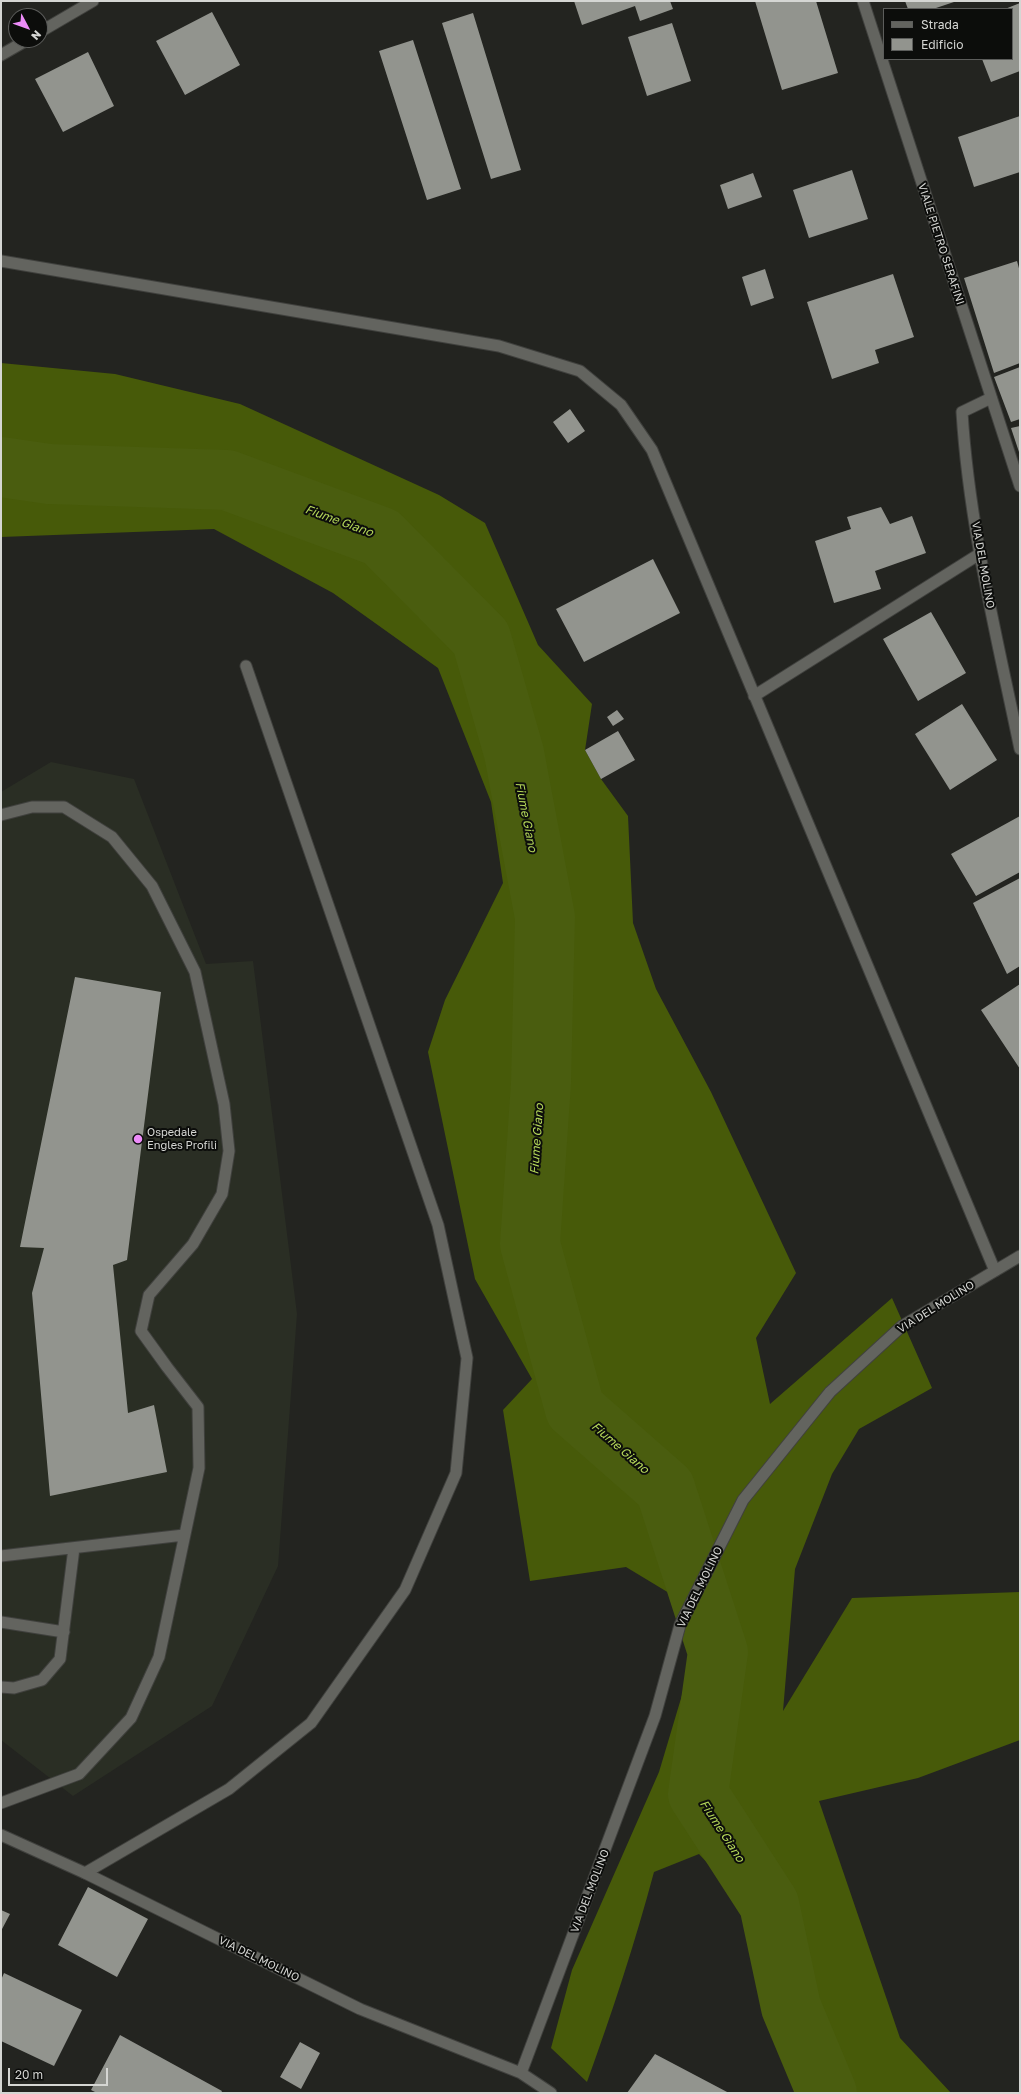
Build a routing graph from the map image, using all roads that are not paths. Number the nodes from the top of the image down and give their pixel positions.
1 (93, 1) edge
2 (863, 1) edge
3 (48, 27) edge
4 (12, 48) edge
5 (1, 54) edge
6 (1, 261) edge
7 (991, 398) junction
8 (1020, 486) edge
9 (981, 553) junction
10 (246, 666) dead end
11 (754, 696) junction
12 (1020, 748) edge
13 (1, 815) edge
14 (1020, 1256) edge
15 (995, 1271) junction
16 (184, 1535) junction
17 (74, 1548) junction
18 (1, 1556) edge
19 (1, 1622) edge
20 (64, 1632) junction
21 (1, 1687) edge
22 (1, 1803) edge
23 (1, 1835) edge
24 (85, 1873) junction
25 (521, 2073) junction
26 (551, 2093) edge

1 - 3 street
2 - 7 street, VIALE PIETRO SERAFINI
4 - 5 street
6 - 11 street
7 - 8 street, VIALE PIETRO SERAFINI
7 - 9 street, VIA DEL MOLINO
9 - 11 street
9 - 12 street, VIA DEL MOLINO
10 - 24 street
11 - 15 street
13 - 16 street
14 - 15 street, VIA DEL MOLINO
15 - 25 street, VIA DEL MOLINO
16 - 17 street
16 - 22 street
17 - 18 street
17 - 20 street
19 - 20 street
20 - 21 street
23 - 24 street, VIA DEL MOLINO
24 - 25 street, VIA DEL MOLINO
25 - 26 street, VIA DEL MOLINO

